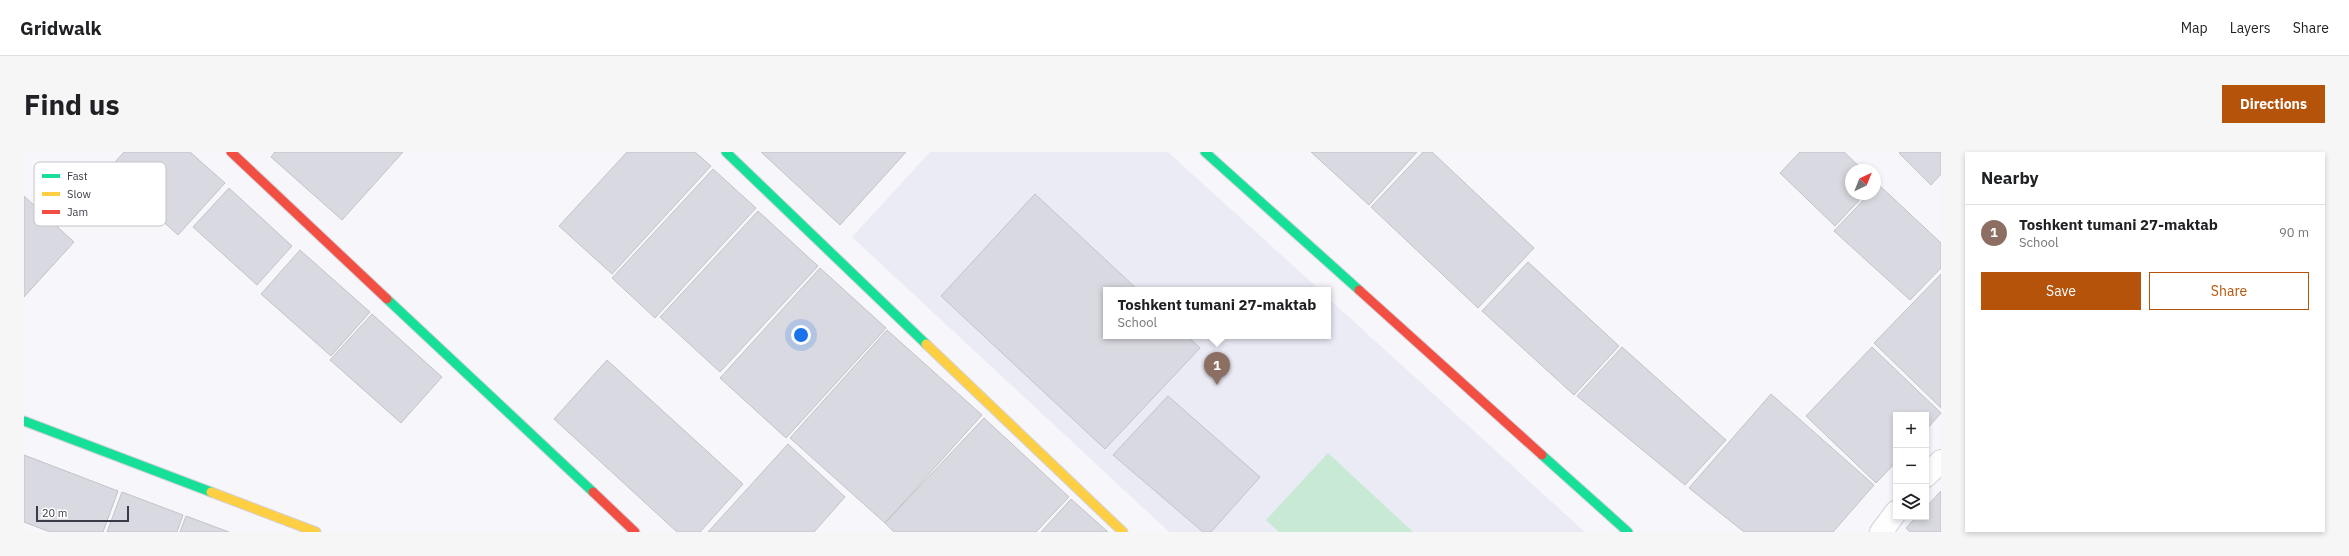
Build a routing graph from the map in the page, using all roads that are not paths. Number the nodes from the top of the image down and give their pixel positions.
1 (231, 152) edge
2 (726, 152) edge
3 (1205, 152) edge
4 (24, 422) edge
5 (1941, 460) edge
6 (1929, 473) edge
7 (1893, 516) edge
8 (316, 532) edge
9 (635, 532) edge
10 (1122, 532) edge
11 (1628, 532) edge
12 (1881, 532) edge

1 - 9 street
2 - 10 street
3 - 11 street
4 - 8 street
5 - 6 street
7 - 12 street

